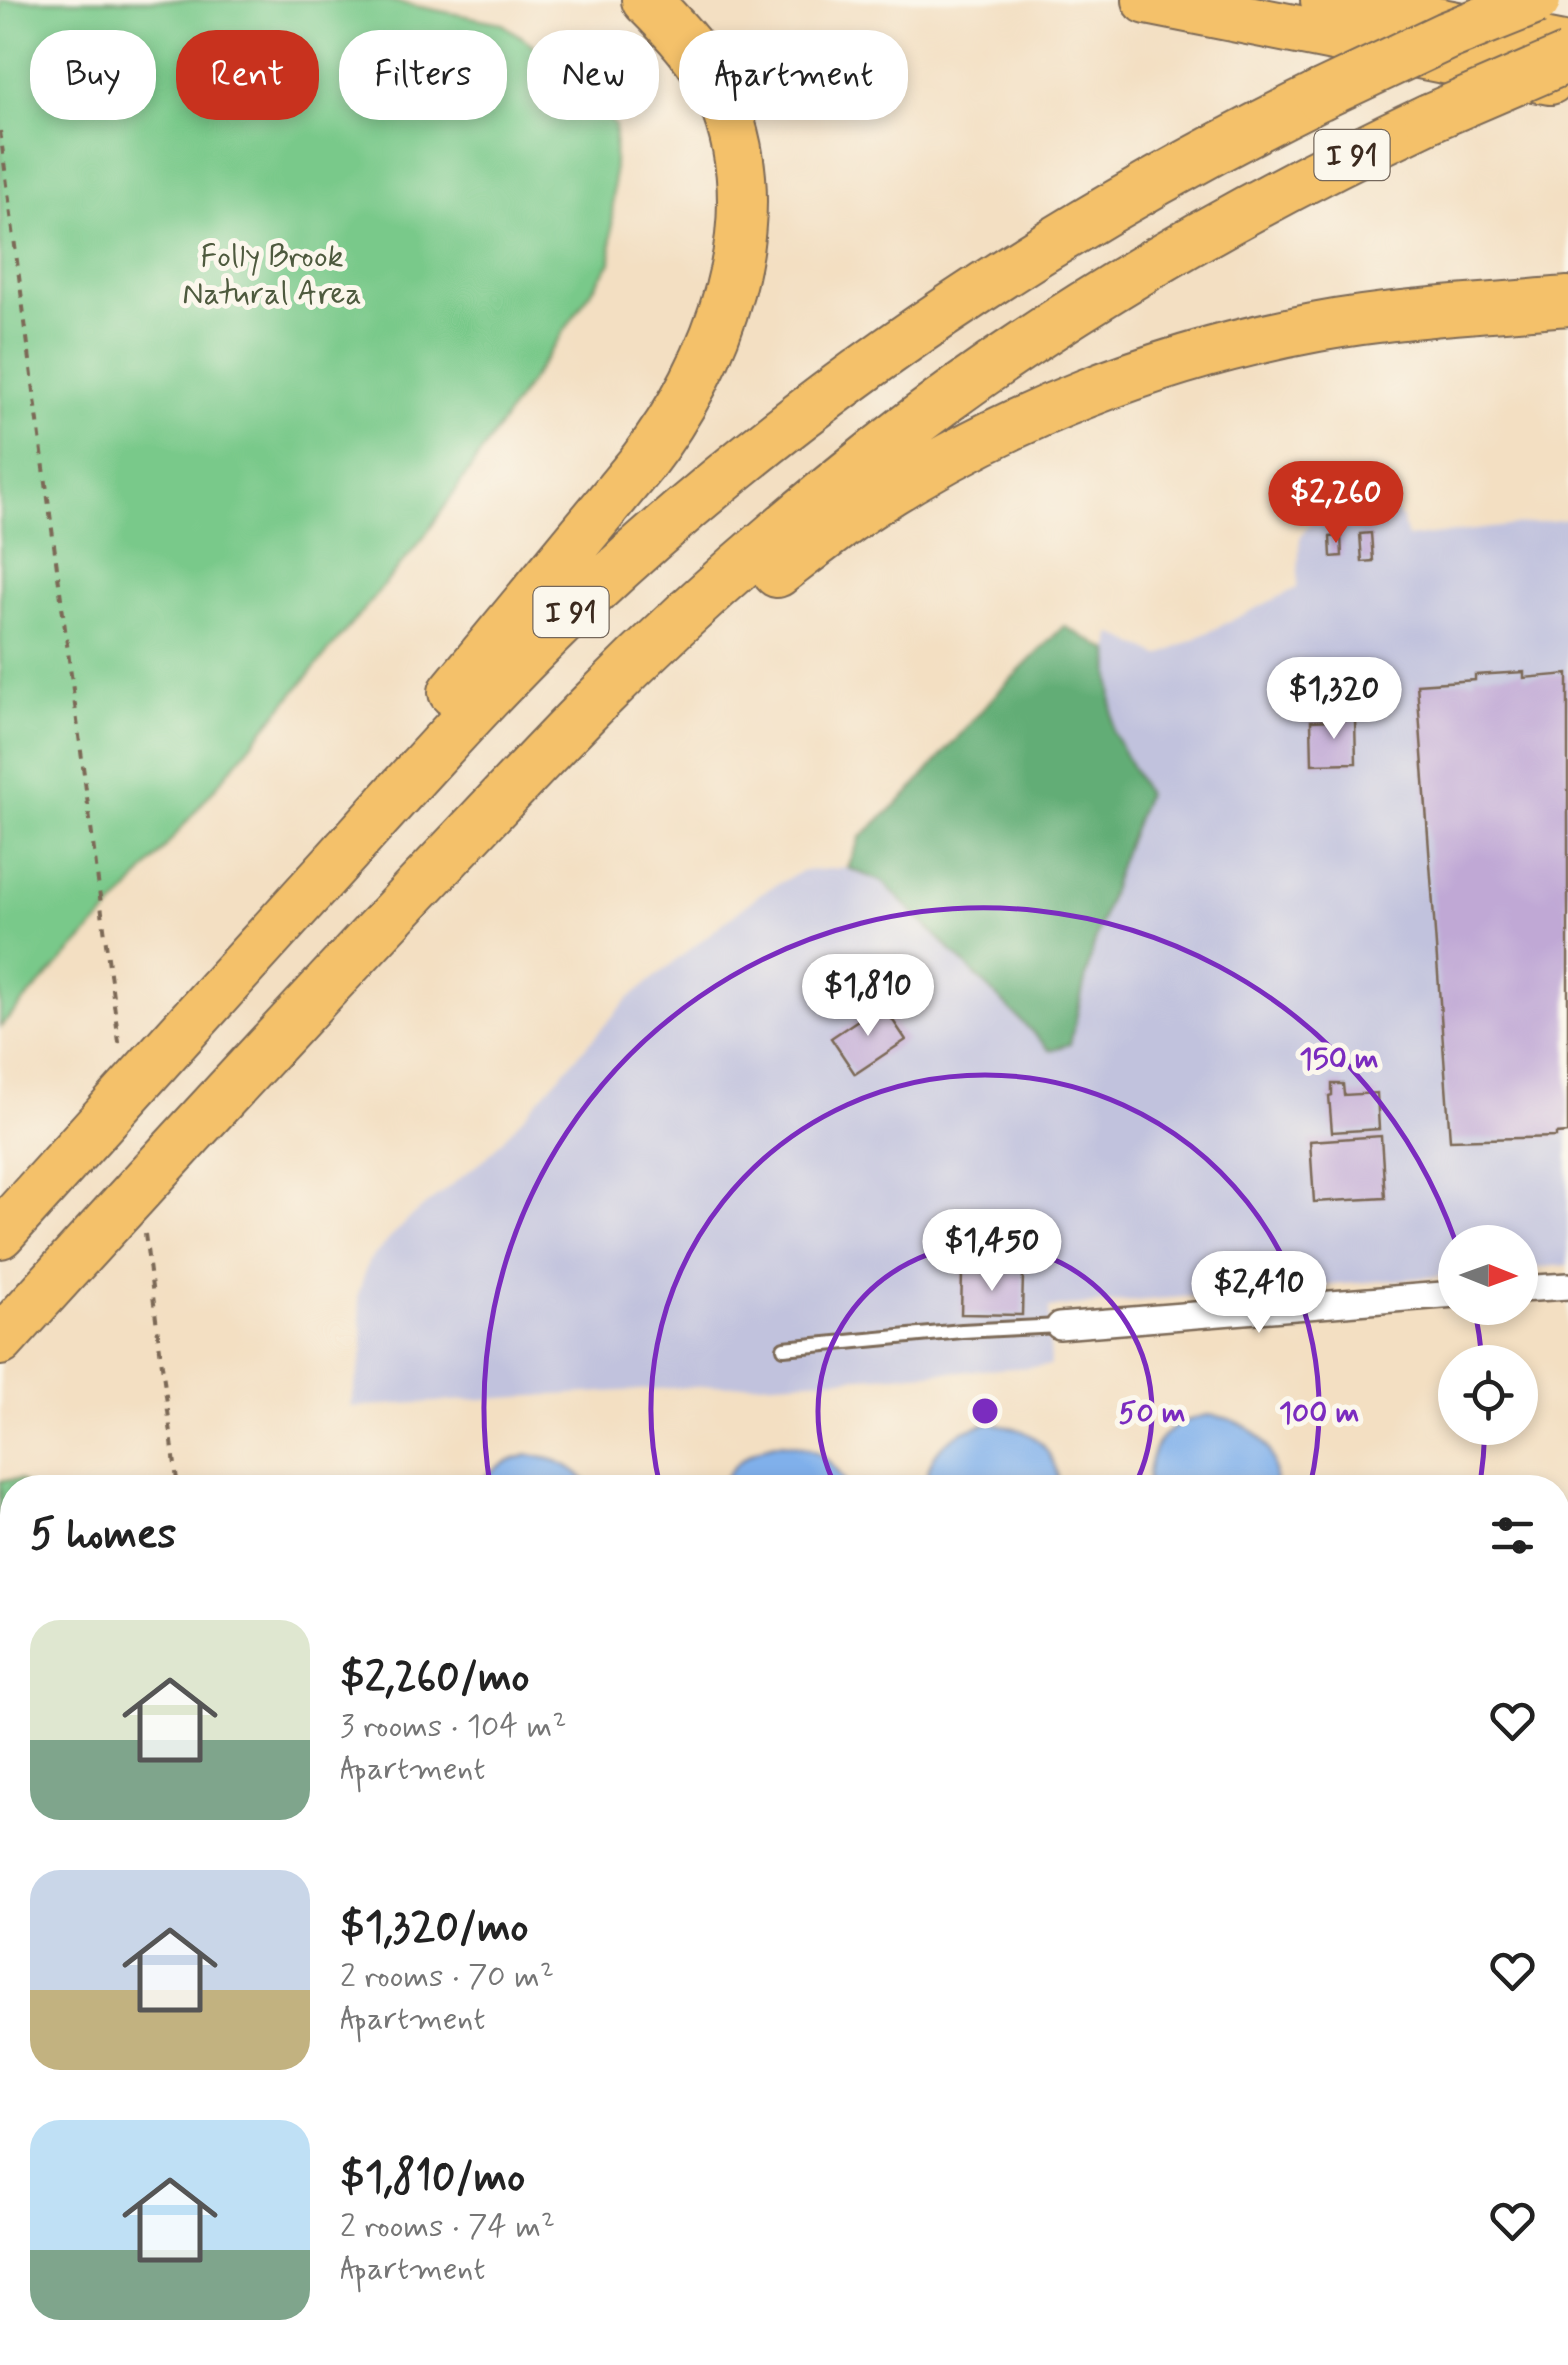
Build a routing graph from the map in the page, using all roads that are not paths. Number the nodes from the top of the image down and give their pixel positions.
1 (646, 0) edge
2 (1146, 0) edge
3 (1325, 0) edge
4 (1461, 0) edge
5 (1536, 0) edge
6 (1568, 48) edge
7 (1568, 58) edge
8 (1568, 83) edge
9 (1305, 93) junction
10 (1568, 301) edge
11 (521, 778) junction
12 (301, 901) junction
13 (0, 1234) edge
14 (1568, 1286) edge
15 (1538, 1288) edge
16 (1438, 1295) edge
17 (1059, 1326) joint
18 (0, 1340) edge
19 (784, 1348) dead end

1 - 12 highway
2 - 8 highway
3 - 6 highway
4 - 9 highway
5 - 9 highway, I 91, bridge
7 - 11 highway, I 91, bridge
9 - 12 highway, I 91
10 - 11 highway
11 - 18 highway, I 91
12 - 13 highway, I 91
14 - 15 street
16 - 17 street
17 - 19 lane

